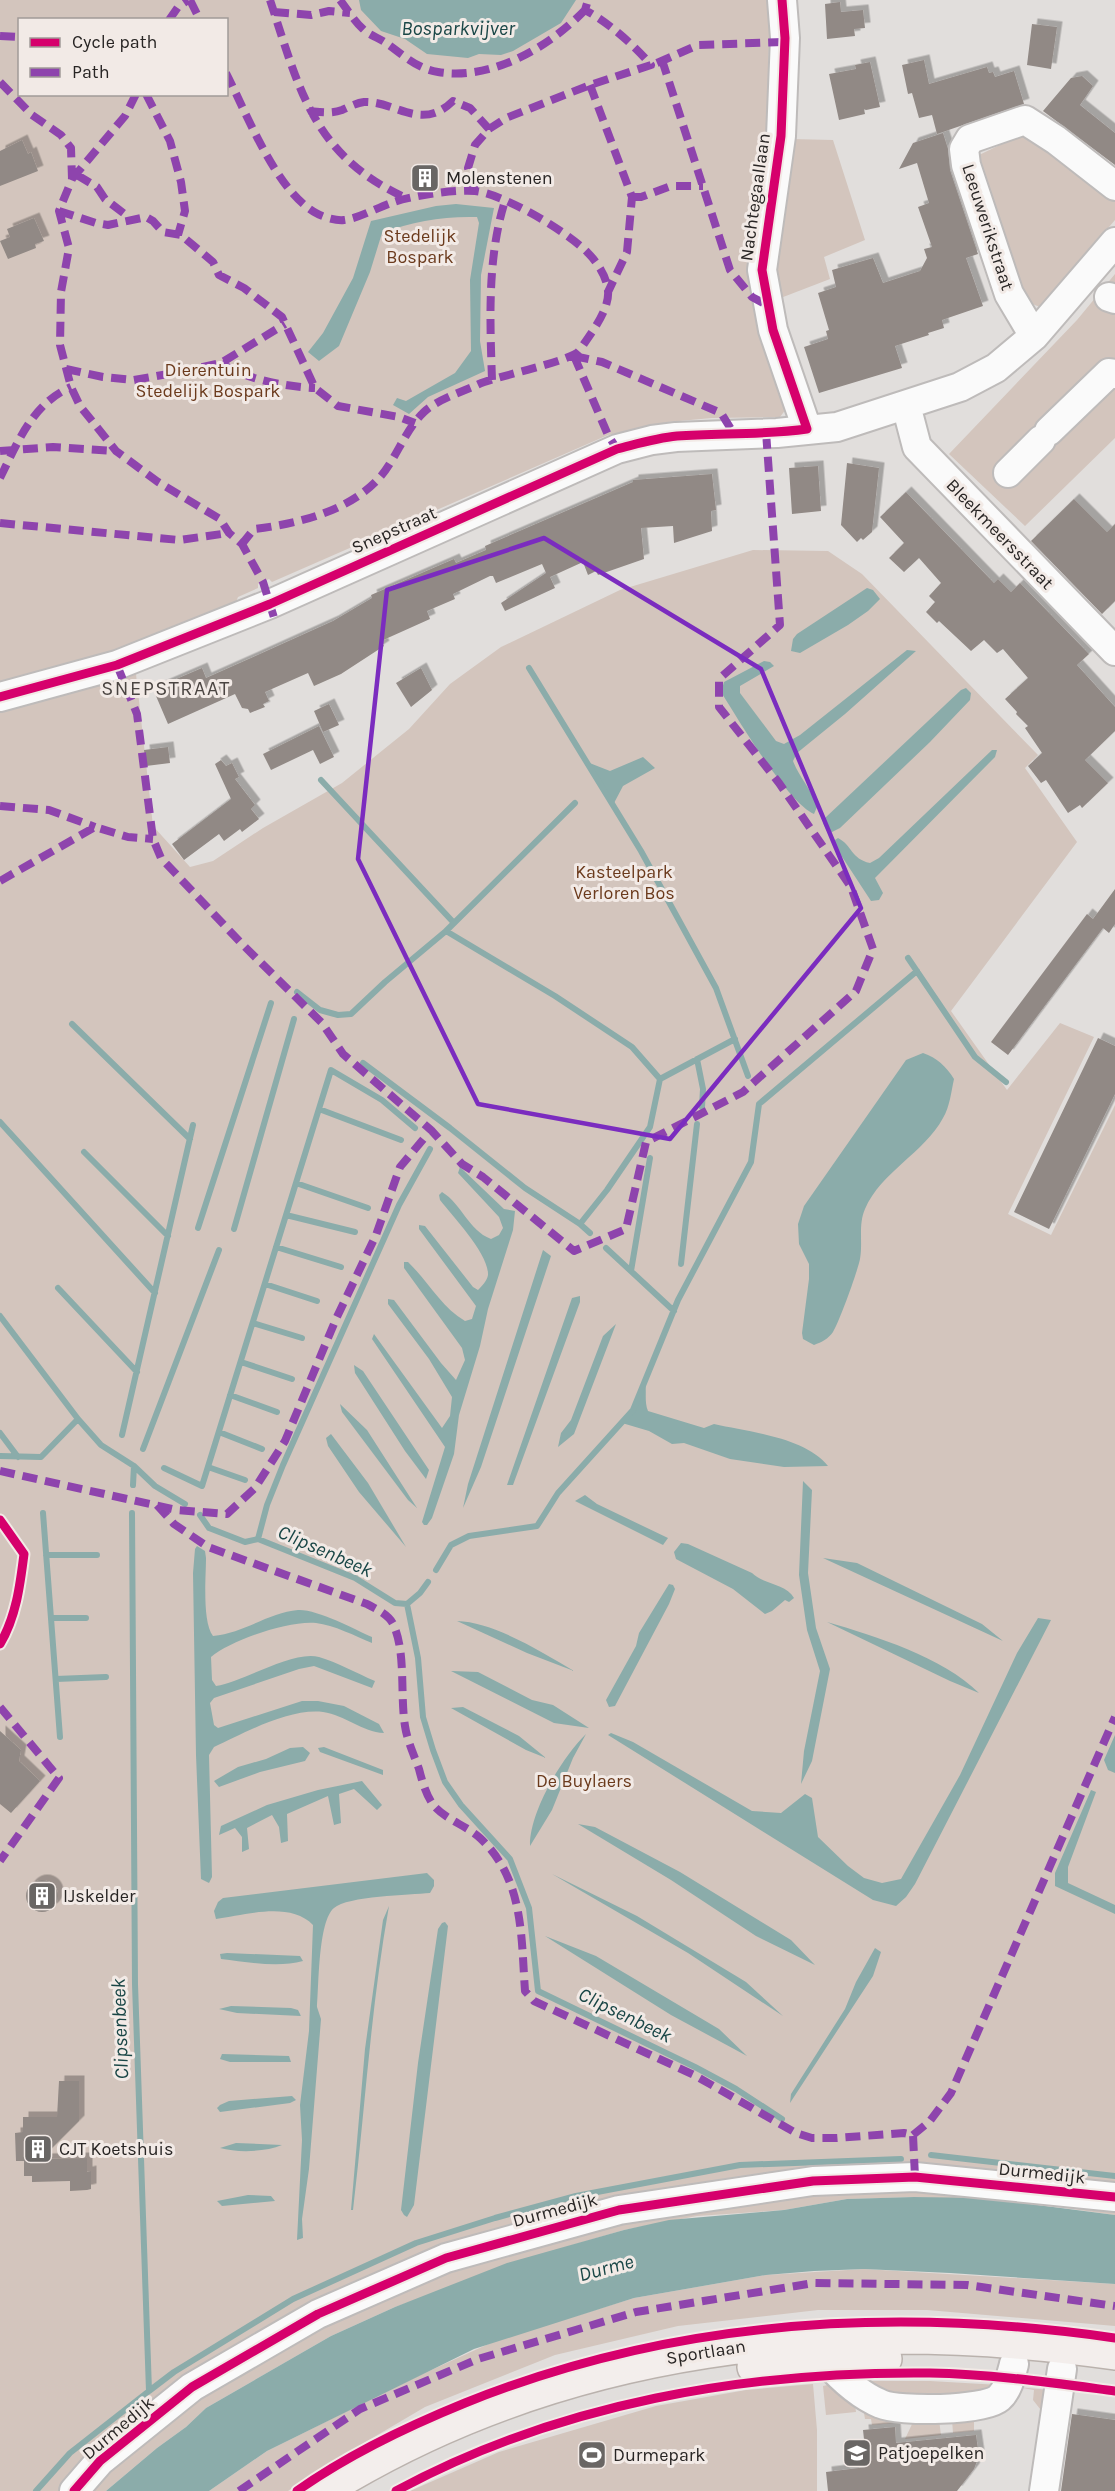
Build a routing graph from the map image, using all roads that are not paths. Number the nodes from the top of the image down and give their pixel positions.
1 (782, 0) edge
2 (1115, 186) edge
3 (1115, 242) edge
4 (1034, 336) junction
5 (1115, 374) edge
6 (906, 405) junction
7 (807, 429) junction
8 (1008, 474) dead end
9 (1115, 651) edge
10 (0, 697) edge
11 (1115, 2197) edge
12 (1115, 2353) edge
13 (826, 2361) junction
14 (1014, 2364) junction
15 (1062, 2368) junction
16 (1115, 2375) edge
17 (74, 2491) edge
18 (323, 2491) edge
19 (366, 2491) edge
20 (1044, 2491) edge

1 - 7 street, Nachtegaallaan
2 - 4 street, Leeuwerikstraat
3 - 4 street
4 - 6 street
5 - 8 street
6 - 7 street, Snepstraat
6 - 9 street, Bleekmeersstraat
7 - 10 street, Snepstraat
11 - 17 street, Durmedijk
12 - 18 main road, Sportlaan
13 - 14 main road, Sportlaan
13 - 14 street
13 - 19 main road, Sportlaan
14 - 15 main road, Sportlaan
15 - 16 main road, Sportlaan
15 - 20 street

